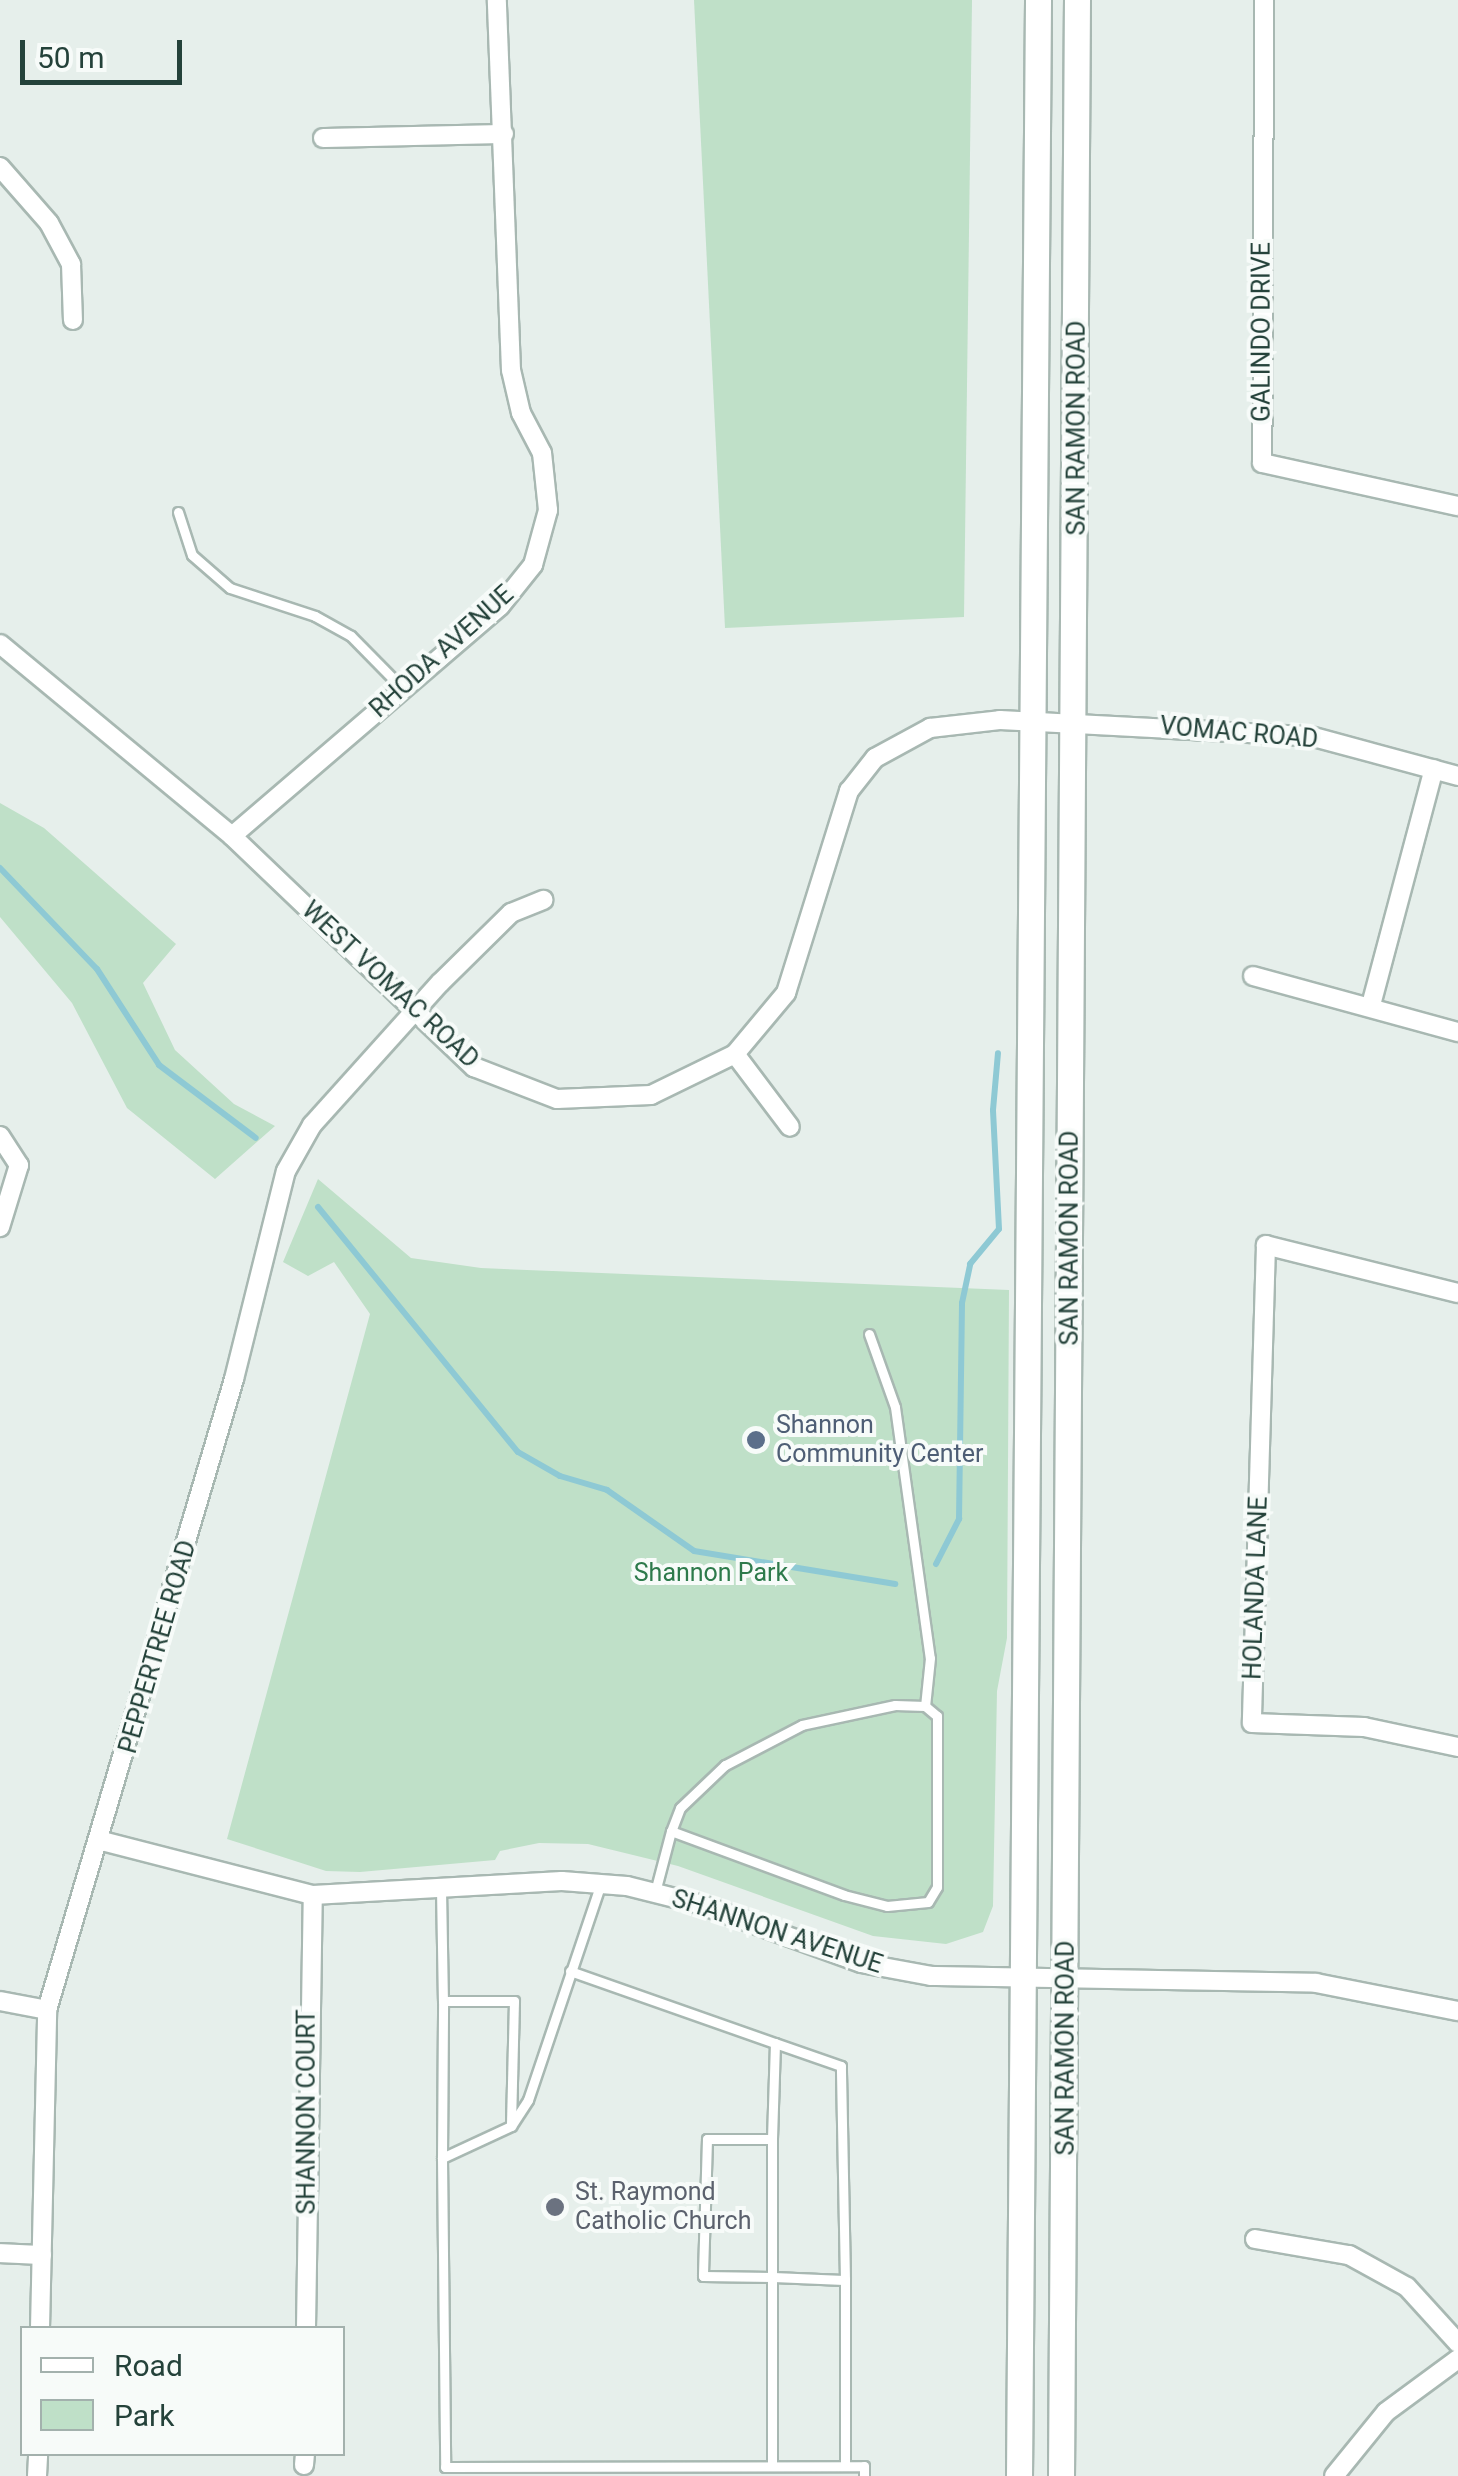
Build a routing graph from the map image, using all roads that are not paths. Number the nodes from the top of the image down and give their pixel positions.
1 (497, 0) edge
2 (1038, 0) edge
3 (1078, 0) edge
4 (1264, 0) edge
5 (504, 134) junction
6 (323, 138) dead end
7 (0, 167) edge
8 (73, 320) dead end
9 (1458, 506) edge
10 (178, 512) dead end
11 (0, 644) edge
12 (403, 689) junction
13 (1034, 721) junction
14 (1076, 722) junction
15 (1434, 769) junction
16 (1458, 776) edge
17 (232, 836) junction
18 (543, 900) dead end
19 (1252, 976) dead end
20 (1371, 1005) junction
21 (414, 1012) junction
22 (1458, 1032) edge
23 (735, 1054) junction
24 (790, 1127) dead end
25 (0, 1136) edge
26 (0, 1227) edge
27 (1458, 1293) edge
28 (868, 1334) dead end
29 (925, 1706) junction
30 (1458, 1746) edge
31 (671, 1830) junction
32 (102, 1841) junction
33 (600, 1883) junction
34 (441, 1889) junction
35 (655, 1892) junction
36 (314, 1895) junction
37 (570, 1971) junction
38 (1025, 1979) junction
39 (1067, 1981) junction
40 (0, 2001) edge
41 (443, 2002) junction
42 (48, 2010) junction
43 (1458, 2011) edge
44 (774, 2043) junction
45 (511, 2126) junction
46 (772, 2139) junction
47 (442, 2158) junction
48 (1255, 2239) dead end
49 (0, 2253) edge
50 (42, 2255) junction
51 (772, 2277) junction
52 (845, 2280) junction
53 (40, 2326) edge
54 (306, 2326) edge
55 (1458, 2343) edge
56 (1458, 2358) edge
57 (772, 2466) junction
58 (845, 2466) junction
59 (864, 2476) edge
60 (1018, 2476) edge
61 (1061, 2476) edge
62 (1334, 2476) edge

1 - 5 street, RHODA AVENUE
2 - 13 main road, SAN RAMON ROAD
3 - 14 main road, SAN RAMON ROAD
4 - 9 street, GALINDO DRIVE
5 - 6 street
5 - 12 street, RHODA AVENUE
7 - 8 street
10 - 12 lane
11 - 17 street, WEST VOMAC ROAD
12 - 17 street, RHODA AVENUE
13 - 14 street, WEST VOMAC ROAD
13 - 23 street, WEST VOMAC ROAD
13 - 38 main road, SAN RAMON ROAD
14 - 15 street, VOMAC ROAD
14 - 39 main road, SAN RAMON ROAD
15 - 16 street, VOMAC ROAD
15 - 20 street
17 - 21 street, WEST VOMAC ROAD
18 - 21 street, PEPPERTREE ROAD
19 - 20 street
20 - 22 street
21 - 23 street, WEST VOMAC ROAD
21 - 32 street, PEPPERTREE ROAD
23 - 24 street
25 - 26 street
27 - 30 street, HOLANDA LANE
28 - 29 lane
29 - 31 lane
29 - 31 lane
31 - 35 lane
32 - 36 street, SHANNON AVENUE
32 - 42 street, PEPPERTREE ROAD
33 - 34 street, SHANNON AVENUE
33 - 35 street, SHANNON AVENUE
33 - 37 lane
34 - 36 street, SHANNON AVENUE
34 - 41 lane
35 - 38 street, SHANNON AVENUE
36 - 54 street, SHANNON COURT
37 - 44 lane
37 - 45 lane
38 - 39 street, SHANNON AVENUE
38 - 60 main road, SAN RAMON ROAD
39 - 43 street, SHANNON AVENUE
39 - 61 main road, SAN RAMON ROAD
40 - 42 street
41 - 45 lane
41 - 47 lane
42 - 50 street, PEPPERTREE ROAD
44 - 46 lane
44 - 52 lane
45 - 47 lane
46 - 51 lane
46 - 51 lane
47 - 57 lane
48 - 55 street
49 - 50 street
50 - 53 street, PEPPERTREE ROAD
51 - 52 lane
51 - 57 lane
52 - 58 lane
56 - 62 street
57 - 58 lane
58 - 59 lane

